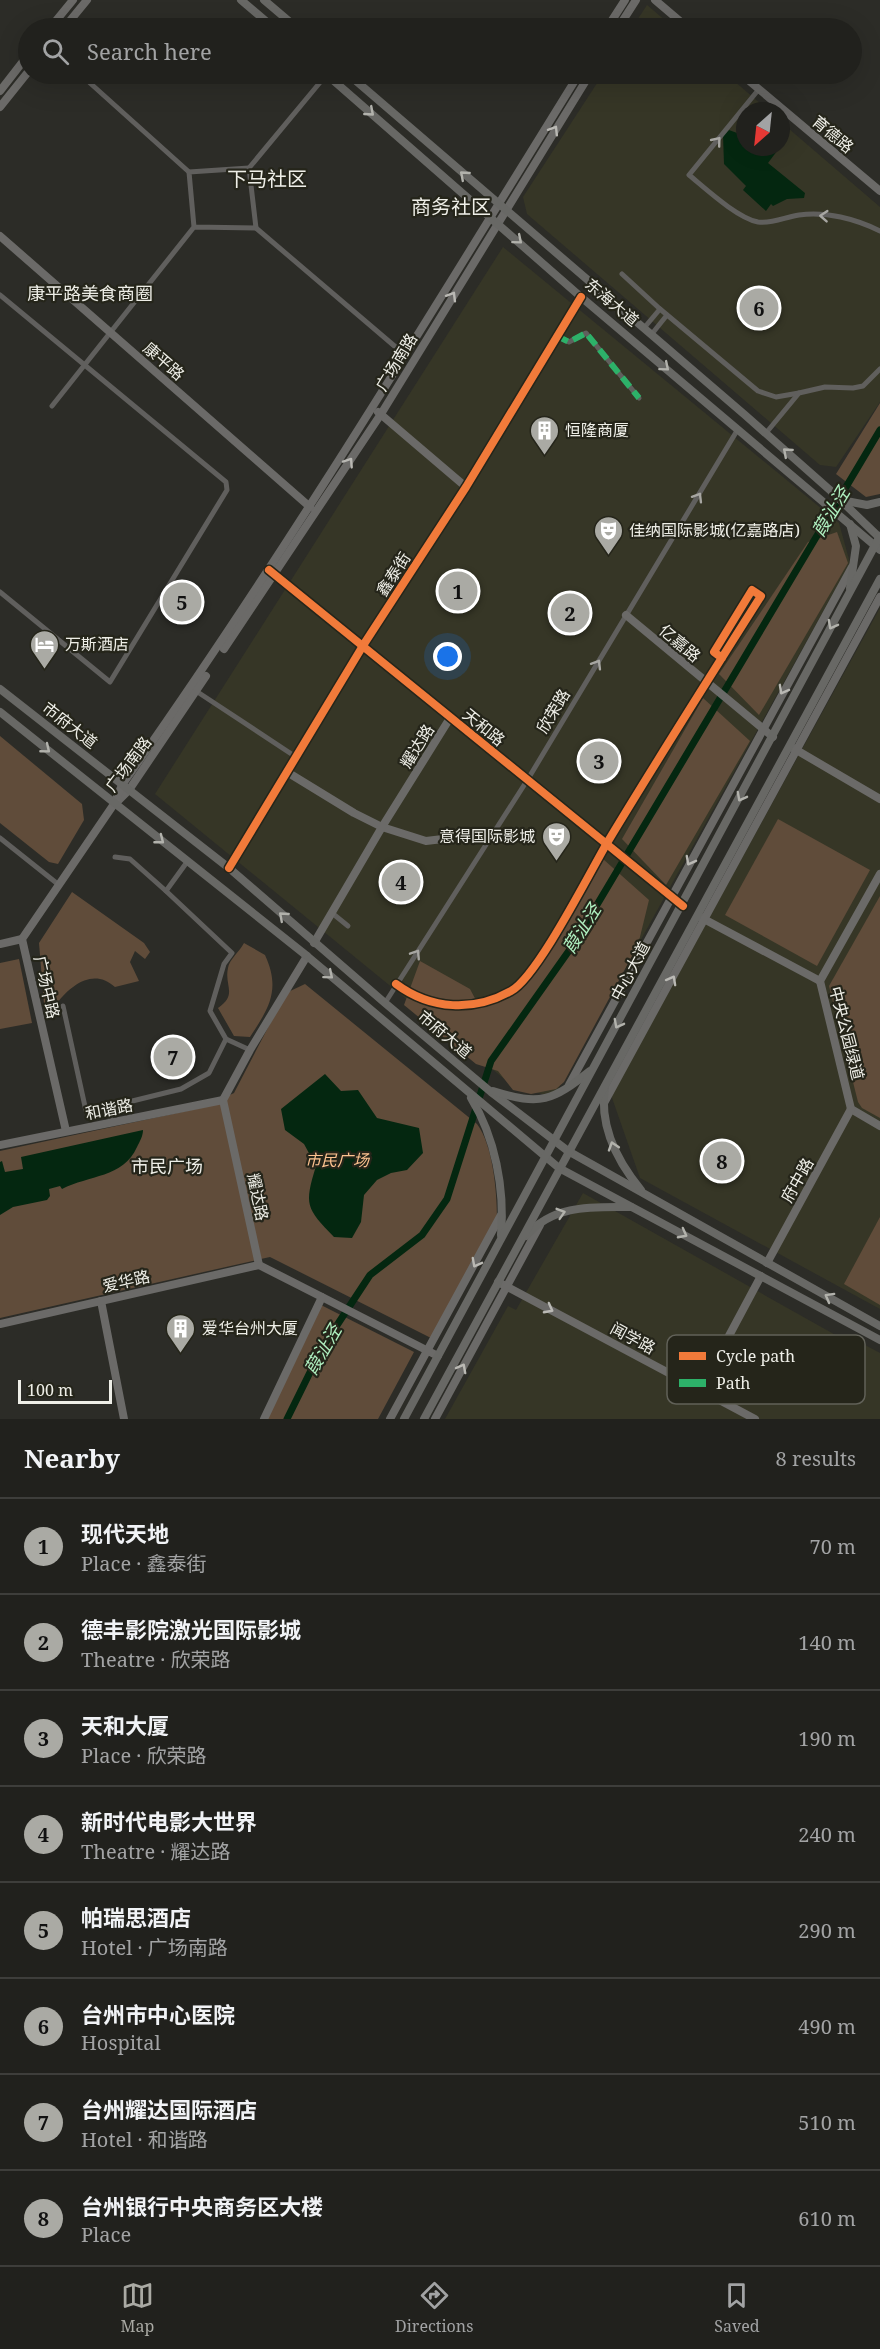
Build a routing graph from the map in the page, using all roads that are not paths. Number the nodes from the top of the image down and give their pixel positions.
1 (73, 0) edge
2 (87, 0) edge
3 (95, 0) edge
4 (241, 0) edge
5 (264, 0) edge
6 (625, 0) edge
7 (636, 0) edge
8 (655, 0) edge
9 (81, 8) junction
10 (58, 18) edge
11 (72, 18) edge
12 (262, 18) edge
13 (285, 18) edge
14 (613, 18) edge
15 (624, 18) edge
16 (676, 18) edge
17 (18, 68) edge
18 (18, 84) edge
19 (91, 84) edge
20 (319, 84) edge
21 (338, 84) edge
22 (360, 84) edge
23 (573, 84) edge
24 (583, 84) edge
25 (753, 84) edge
26 (759, 89) junction
27 (0, 91) edge
28 (0, 107) edge
29 (249, 168) junction
30 (189, 172) junction
31 (880, 191) edge
32 (501, 207) junction
33 (494, 220) junction
34 (194, 227) junction
35 (256, 228) junction
36 (880, 231) edge
37 (0, 236) edge
38 (622, 274) dead end
39 (0, 295) edge
40 (582, 297) junction
41 (660, 309) junction
42 (667, 315) junction
43 (644, 328) junction
44 (109, 331) junction
45 (651, 335) junction
46 (557, 336) junction
47 (405, 355) junction
48 (83, 364) junction
49 (879, 372) edge
50 (799, 393) junction
51 (639, 398) dead end
52 (52, 406) dead end
53 (374, 408) junction
54 (381, 414) junction
55 (738, 429) junction
56 (766, 433) junction
57 (466, 487) junction
58 (840, 499) junction
59 (880, 502) edge
60 (310, 507) junction
61 (850, 524) junction
62 (880, 538) edge
63 (877, 549) edge
64 (853, 565) junction
65 (272, 572) junction
66 (880, 579) edge
67 (878, 587) edge
68 (0, 592) edge
69 (849, 593) junction
70 (880, 597) edge
71 (626, 615) junction
72 (364, 644) junction
73 (722, 658) junction
74 (706, 682) junction
75 (0, 689) edge
76 (196, 691) junction
77 (0, 712) edge
78 (450, 718) junction
79 (762, 728) junction
80 (773, 737) junction
81 (793, 748) junction
82 (296, 757) junction
83 (287, 772) junction
84 (528, 779) junction
85 (126, 788) junction
86 (880, 799) edge
87 (114, 804) junction
88 (382, 827) junction
89 (493, 833) junction
90 (0, 838) edge
91 (607, 844) junction
92 (115, 857) dead end
93 (187, 861) junction
94 (229, 868) junction
95 (880, 874) edge
96 (59, 885) junction
97 (166, 891) junction
98 (671, 896) junction
99 (683, 906) junction
100 (332, 913) junction
101 (701, 917) junction
102 (348, 926) dead end
103 (22, 939) junction
104 (314, 943) junction
105 (0, 944) edge
106 (307, 956) junction
107 (820, 981) junction
108 (396, 984) junction
109 (384, 1003) junction
110 (63, 1006) dead end
111 (226, 1039) junction
112 (250, 1050) junction
113 (595, 1067) junction
114 (606, 1082) junction
115 (487, 1089) junction
116 (566, 1089) junction
117 (467, 1092) junction
118 (223, 1100) junction
119 (604, 1105) junction
120 (108, 1107) junction
121 (851, 1109) junction
122 (111, 1122) junction
123 (880, 1126) edge
124 (66, 1131) junction
125 (554, 1139) junction
126 (0, 1145) edge
127 (568, 1151) junction
128 (544, 1156) junction
129 (559, 1168) junction
130 (645, 1195) junction
131 (631, 1207) junction
132 (503, 1211) junction
133 (542, 1220) junction
134 (501, 1241) junction
135 (516, 1247) junction
136 (767, 1263) junction
137 (259, 1265) junction
138 (761, 1276) junction
139 (498, 1282) junction
140 (506, 1286) junction
141 (322, 1297) junction
142 (101, 1301) junction
143 (0, 1324) edge
144 (880, 1326) edge
145 (729, 1335) edge
146 (880, 1340) edge
147 (427, 1351) junction
148 (438, 1356) junction
149 (667, 1372) edge
150 (727, 1404) edge
151 (124, 1419) edge
152 (264, 1419) edge
153 (390, 1419) edge
154 (404, 1419) edge
155 (424, 1419) edge
156 (435, 1419) edge
157 (755, 1419) edge

1 - 10 street
2 - 9 street
3 - 9 street
4 - 12 main road
5 - 13 main road
6 - 14 street
7 - 15 street
8 - 16 street
9 - 11 street
17 - 27 street
18 - 28 street
19 - 30 street
20 - 29 street
21 -> 33 main road, 东海大道
32 -> 22 main road, 东海大道
23 - 32 street, 广场南路
32 -> 24 street, 广场南路
25 - 26 street, 育德路
26 - 31 street, 育德路
36 -> 26 street
29 - 30 street
29 - 35 street
30 - 34 street
32 - 33 street, 广场南路
32 - 43 main road, 东海大道
33 -> 40 main road, 东海大道
33 - 47 street, 广场南路
54 -> 33 street, 广场南路
34 - 35 street
34 - 44 street
35 - 47 street
37 - 44 street, 康平路
38 - 41 street
39 - 48 street
40 - 46 street, 鑫泰街
40 -> 55 main road, 东海大道
41 - 42 street
41 - 43 street
42 - 45 street
42 - 50 street
43 - 45 main road, 东海大道
44 - 48 street
44 - 60 street, 康平路
45 - 56 main road, 东海大道
46 - 51 street
46 - 57 street, 鑫泰街
47 - 53 street, 广场南路
48 - 52 street
48 - 68 street
49 - 50 street
50 - 56 street
53 - 54 street
53 - 60 street, 广场南路
54 - 57 street
65 -> 54 street, 广场南路
55 - 61 main road, 东海大道
71 -> 55 street, 欣荣路
58 -> 56 main road, 东海大道
57 - 72 street, 鑫泰街
58 - 59 main road
58 - 62 main road, 东海大道
60 - 65 street, 广场南路
61 - 63 main road, 东海大道
61 - 64 main road
62 - 63 main road, 中心大道
63 - 69 main road, 中心大道
64 - 69 main road
64 -> 79 street
65 - 72 street, 天和路
65 - 76 street, 广场南路
65 - 85 street, 广场南路
66 - 67 main road, 中心大道
67 - 81 main road, 中心大道
69 -> 80 main road, 中心大道
70 - 81 street
71 - 74 street, 亿嘉路
84 -> 71 street, 欣荣路
72 - 78 street, 天和路
72 - 82 street, 鑫泰街
73 - 73 street
73 - 74 street
74 - 79 street, 亿嘉路
74 - 91 street
75 - 85 main road, 市府大道
76 - 82 street
76 - 85 street, 广场南路
77 -> 87 main road, 市府大道
78 - 84 street, 天和路
78 - 88 street, 耀达路
79 - 80 street, 亿嘉路
79 -> 98 street
80 -> 99 main road, 中心大道
81 - 86 street
81 - 101 main road, 中心大道
82 - 83 street, 鑫泰街
83 - 88 street
83 - 94 street, 鑫泰街
84 - 89 street, 欣荣路
84 - 91 street, 天和路
85 - 87 street, 广场南路
85 - 94 main road, 市府大道
87 -> 93 main road, 市府大道
87 - 96 street, 广场中路
88 - 89 street
88 - 100 street, 耀达路
108 -> 89 street, 欣荣路
90 - 96 street
91 - 98 street, 天和路
91 - 108 street
92 - 97 street
93 - 97 street
93 - 106 main road, 市府大道
104 -> 94 main road, 市府大道
95 - 107 street, 中央公园绿道
96 - 103 street, 广场中路
97 - 111 street
98 - 99 street, 天和路
98 - 116 street
99 -> 113 main road, 中心大道
100 - 102 street
100 - 104 street, 耀达路
101 - 107 street
101 - 114 main road, 中心大道
119 -> 101 street
103 - 105 street
103 - 124 street, 广场中路
104 - 109 main road, 市府大道
106 - 112 street
106 -> 117 main road, 市府大道
107 - 121 street, 中央公园绿道
108 - 109 street, 欣荣路
109 - 115 main road, 市府大道
110 - 120 street
111 - 112 street
111 - 120 street
112 - 118 street
113 - 116 main road
113 - 125 main road, 中心大道
114 - 119 main road
114 - 127 main road, 中心大道
115 - 116 main road
115 - 125 main road, 市府大道
117 - 128 main road, 市府大道
117 - 132 main road
118 - 122 street, 和谐路
118 - 137 street, 耀达路
130 -> 119 main road
120 - 122 street
121 - 123 street
121 - 136 street, 府中路
122 - 124 street, 和谐路
124 - 126 street, 和谐路
125 - 127 main road, 市府大道
125 - 128 main road, 中心大道
127 - 129 main road, 中心大道
127 - 130 main road, 市府大道
128 - 129 main road, 市府大道
128 - 134 main road, 中心大道
129 - 131 main road, 市府大道
129 - 135 main road, 中心大道
130 - 136 main road, 市府大道
133 -> 131 main road
131 -> 138 main road, 市府大道
132 - 134 main road
132 -> 147 street
133 - 135 main road
133 - 140 street
134 - 148 main road, 中心大道
135 - 139 main road, 中心大道
144 -> 136 main road, 市府大道
137 - 141 street
137 - 142 street, 爱华路
138 - 145 street
138 - 146 main road, 市府大道
139 - 140 street, 闻学路
139 - 155 main road, 中心大道
140 -> 149 street, 闻学路
156 -> 140 street
141 - 147 street
141 - 152 street
142 - 143 street, 爱华路
142 - 151 street
147 - 148 street
147 - 153 street
148 - 154 main road, 中心大道
150 - 157 street, 闻学路

